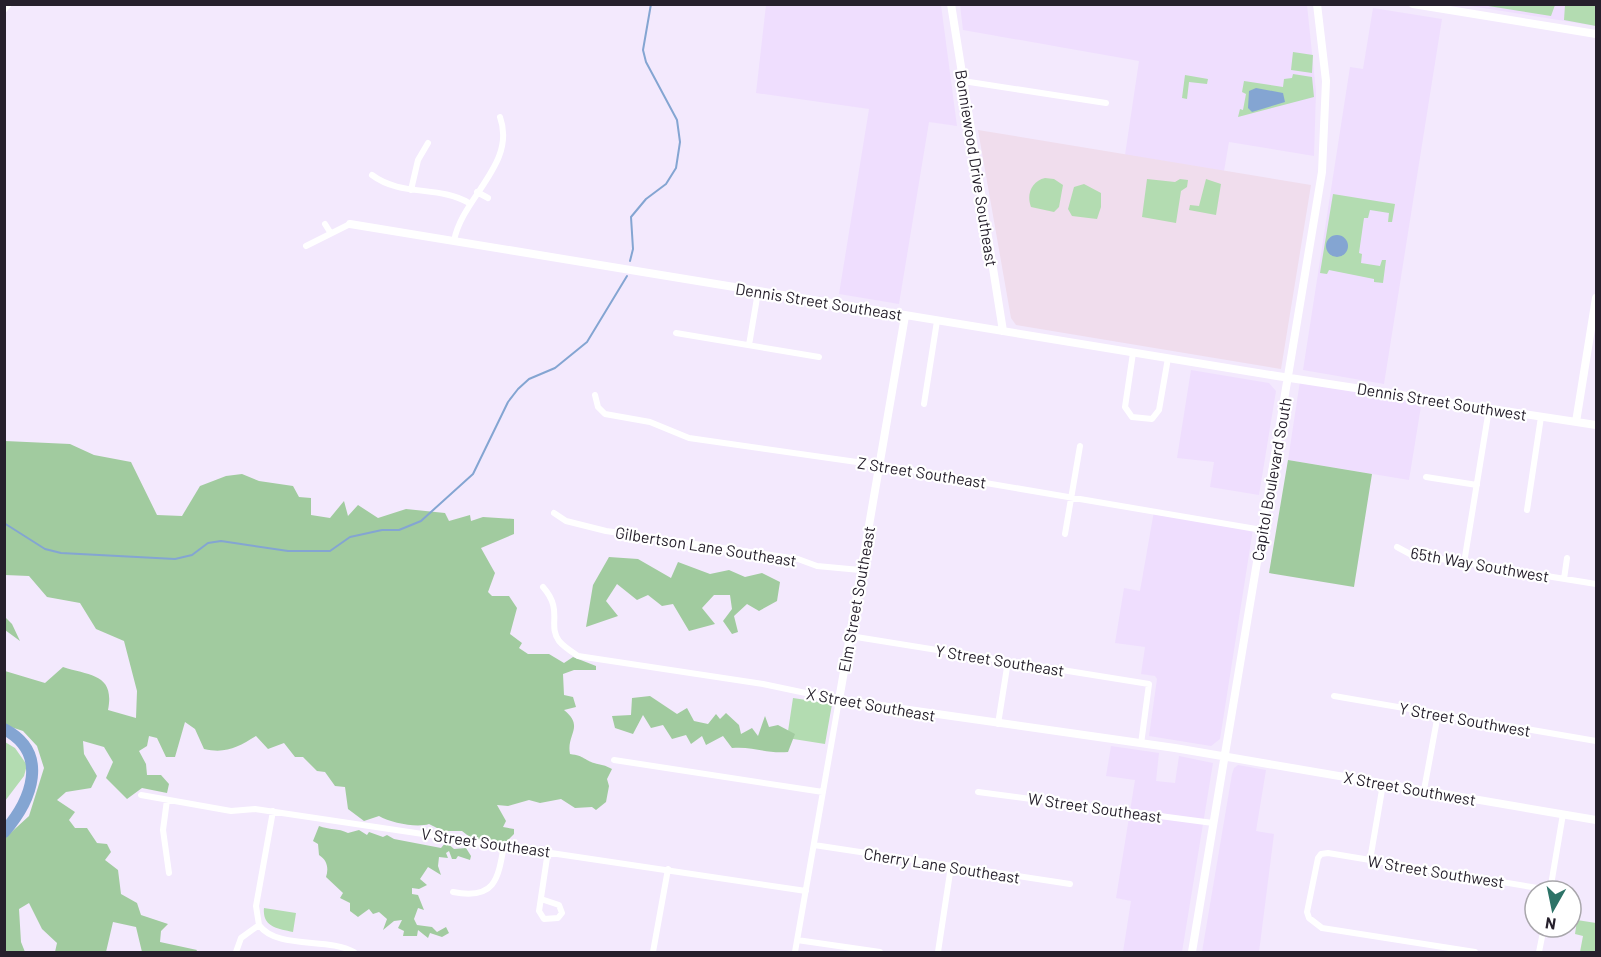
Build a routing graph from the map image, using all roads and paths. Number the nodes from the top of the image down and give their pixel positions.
1 (9, 4) edge
2 (951, 4) edge
3 (1317, 4) edge
4 (1413, 4) edge
5 (4, 10) edge
6 (1596, 34) edge
7 (963, 81) junction
8 (1106, 103) dead end
9 (500, 117) dead end
10 (428, 144) dead end
11 (372, 175) dead end
12 (411, 190) junction
13 (477, 192) junction
14 (488, 198) dead end
15 (469, 203) junction
16 (325, 224) dead end
17 (350, 224) joint
18 (330, 232) junction
19 (454, 241) junction
20 (306, 246) dead end
21 (758, 292) junction
22 (1596, 298) edge
23 (905, 316) junction
24 (937, 321) junction
25 (1003, 332) junction
26 (676, 333) dead end
27 (749, 345) junction
28 (1133, 353) junction
29 (819, 357) dead end
30 (1168, 358) junction
31 (1288, 378) junction
32 (595, 395) dead end
33 (924, 404) dead end
34 (1489, 409) junction
35 (1541, 417) junction
36 (1576, 422) junction
37 (1596, 425) edge
38 (1080, 446) dead end
39 (879, 465) junction
40 (1426, 477) dead end
41 (1477, 485) junction
42 (1072, 496) junction
43 (1527, 510) dead end
44 (554, 513) dead end
45 (1262, 530) junction
46 (1065, 534) dead end
47 (1397, 547) dead end
48 (1567, 558) dead end
49 (1464, 563) junction
50 (861, 570) junction
51 (1564, 579) junction
52 (1596, 584) edge
53 (543, 587) dead end
54 (850, 636) junction
55 (1008, 661) junction
56 (1334, 696) dead end
57 (839, 700) junction
58 (1438, 714) junction
59 (998, 724) junction
60 (1596, 741) edge
61 (1141, 744) junction
62 (1224, 756) junction
63 (614, 760) dead end
64 (1383, 784) junction
65 (1424, 790) junction
66 (823, 792) junction
67 (978, 792) dead end
68 (141, 795) dead end
69 (167, 800) junction
70 (273, 812) junction
71 (1563, 814) junction
72 (1596, 820) edge
73 (1213, 824) junction
74 (504, 845) junction
75 (814, 845) junction
76 (548, 851) junction
77 (1370, 860) junction
78 (951, 866) junction
79 (668, 869) junction
80 (169, 873) dead end
81 (1552, 879) edge
82 (1070, 884) dead end
83 (1523, 886) edge
84 (806, 891) junction
85 (453, 892) dead end
86 (541, 898) dead end
87 (259, 925) junction
88 (797, 940) junction
89 (236, 952) edge
90 (354, 952) edge
91 (653, 952) edge
92 (795, 952) edge
93 (880, 952) edge
94 (938, 952) edge
95 (1192, 952) edge
96 (1475, 952) edge

1 - 5 street
2 - 7 street, Bonniewood Drive Southeast
3 - 31 street, Capitol Boulevard South
4 - 6 street
7 - 8 street
7 - 25 street, Bonniewood Drive Southeast
9 - 13 street
10 - 12 street
11 - 12 street
12 - 15 street
13 - 14 street
13 - 15 street
15 - 19 street
16 - 18 street
17 - 18 street
17 - 19 street, Dennis Street Southeast
18 - 20 street
19 - 21 street, Dennis Street Southeast
21 - 23 street, Dennis Street Southeast
21 - 27 street
22 - 36 street
23 - 24 street, Dennis Street Southeast
23 - 39 street, Elm Street Southeast
24 - 25 street, Dennis Street Southeast
24 - 33 street
25 - 28 street, Dennis Street Southeast
26 - 27 street
27 - 29 street
28 - 30 street, Dennis Street Southeast
28 - 30 street
30 - 31 street, Dennis Street Southeast
31 - 34 street, Dennis Street Southwest
31 - 45 street, Capitol Boulevard South
32 - 39 street, Z Street Southeast
34 - 35 street, Dennis Street Southwest
34 - 41 street
35 - 36 street, Dennis Street Southwest
35 - 43 street
36 - 37 street, Dennis Street Southwest
38 - 42 street
39 - 42 street, Z Street Southeast
39 - 50 street, Elm Street Southeast
40 - 41 street
41 - 49 street
42 - 45 street, Z Street Southeast
42 - 46 street
44 - 50 street, Gilbertson Lane Southeast
45 - 62 street, Capitol Boulevard South
47 - 49 street, 65th Way Southwest
48 - 51 street, 65th Way Southwest
49 - 51 street, 65th Way Southwest
50 - 54 street, Elm Street Southeast
51 - 52 street, 65th Way Southwest
53 - 57 street, X Street Southeast
54 - 55 street, Y Street Southeast
54 - 57 street, Elm Street Southeast
55 - 59 street
55 - 61 street, Y Street Southeast
56 - 58 street, Y Street Southwest
57 - 59 street, X Street Southeast
57 - 66 street, Elm Street Southeast
58 - 60 street, Y Street Southwest
58 - 65 street
59 - 61 street, X Street Southeast
61 - 62 street, X Street Southeast
62 - 64 street, X Street Southwest
62 - 73 street, Capitol Boulevard South
63 - 66 street
64 - 65 street, X Street Southwest
64 - 77 street
65 - 71 street, X Street Southwest
66 - 75 street, Elm Street Southeast
67 - 73 street, W Street Southeast
68 - 69 street, V Street Southeast
69 - 70 street, V Street Southeast
69 - 80 street
70 - 74 street, V Street Southeast
70 - 87 street
71 - 72 street, X Street Southwest
71 - 81 street
73 - 95 street, Capitol Boulevard South
74 - 76 street, V Street Southeast
74 - 85 street
75 - 78 street, Cherry Lane Southeast
75 - 84 street, Elm Street Southeast
76 - 79 street, V Street Southeast
76 - 86 street
77 - 83 street, W Street Southwest
77 - 96 street, W Street Southwest
78 - 82 street, Cherry Lane Southeast
78 - 94 street
79 - 84 street, V Street Southeast
79 - 91 street
84 - 88 street, Elm Street Southeast
87 - 89 street
87 - 90 street
88 - 92 street, Elm Street Southeast
88 - 93 street

